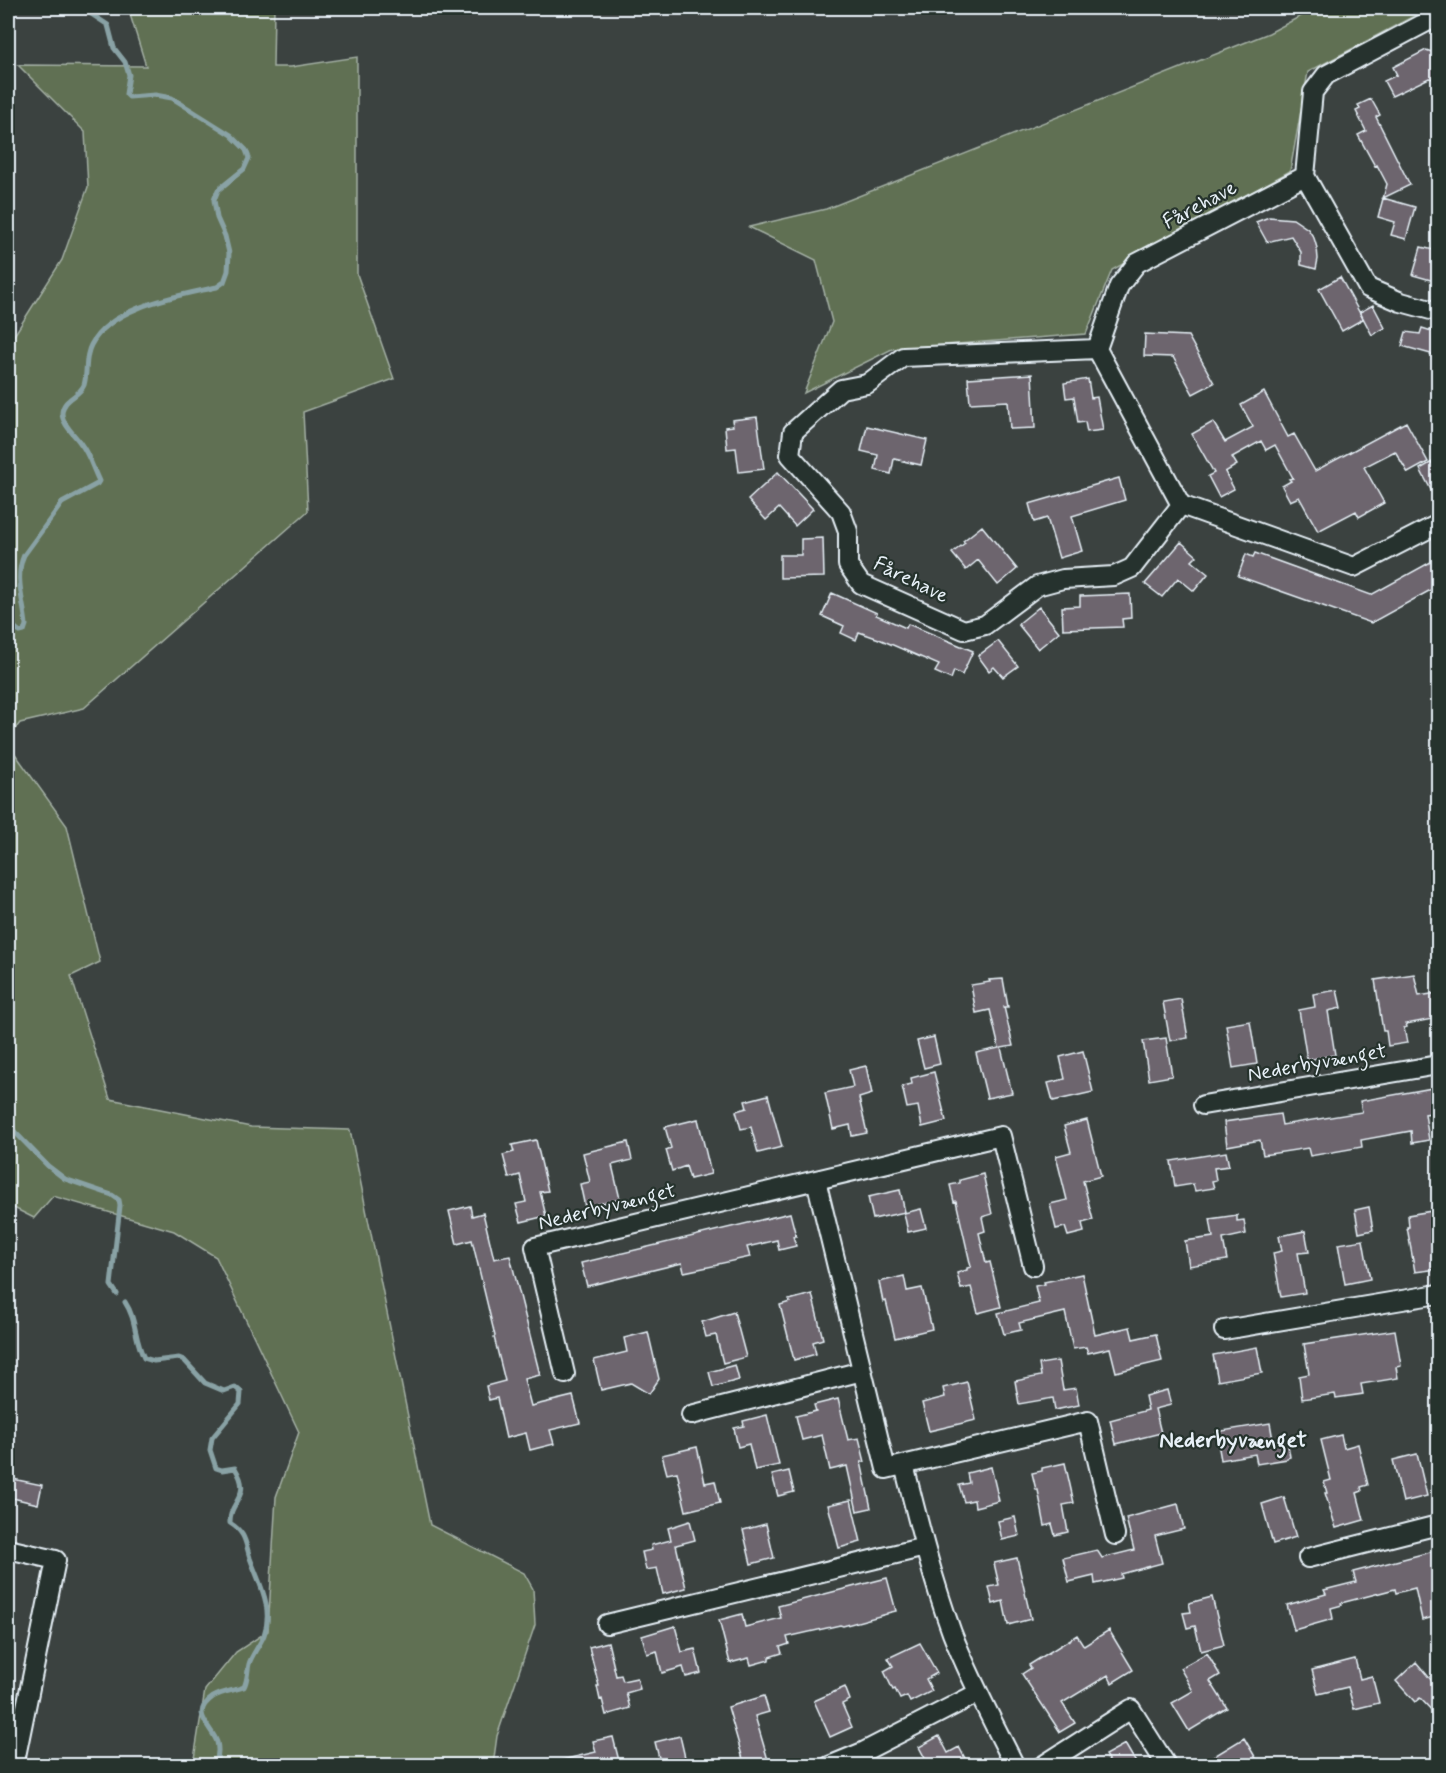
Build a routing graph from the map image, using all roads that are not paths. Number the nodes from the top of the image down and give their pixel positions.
1 (1438, 16) edge
2 (1305, 176) junction
3 (1438, 312) edge
4 (1097, 349) junction
5 (1181, 505) junction
6 (1438, 524) edge
7 (1438, 1065) edge
8 (1203, 1105) dead end
9 (816, 1180) junction
10 (1033, 1266) dead end
11 (1438, 1294) edge
12 (1224, 1330) dead end
13 (862, 1371) junction
14 (566, 1374) dead end
15 (691, 1415) dead end
16 (904, 1465) junction
17 (1438, 1525) edge
18 (1115, 1534) dead end
19 (925, 1547) junction
20 (8, 1549) edge
21 (1308, 1558) dead end
22 (607, 1624) dead end
23 (978, 1693) junction
24 (12, 1756) edge
25 (829, 1766) edge
26 (1016, 1766) edge
27 (1042, 1766) edge
28 (1167, 1766) edge

1 - 2 street
2 - 3 street
2 - 4 street, Fårehave
4 - 5 street
4 - 5 street, Fårehave
5 - 6 street
7 - 8 street, Nederbyvænget
9 - 10 street, Nederbyvænget
9 - 13 street
9 - 14 street, Nederbyvænget
11 - 12 street
13 - 15 street
13 - 16 street
16 - 18 street
16 - 19 street
17 - 21 street
19 - 22 street
19 - 23 street
20 - 24 street
23 - 25 street
23 - 26 street
27 - 28 street

